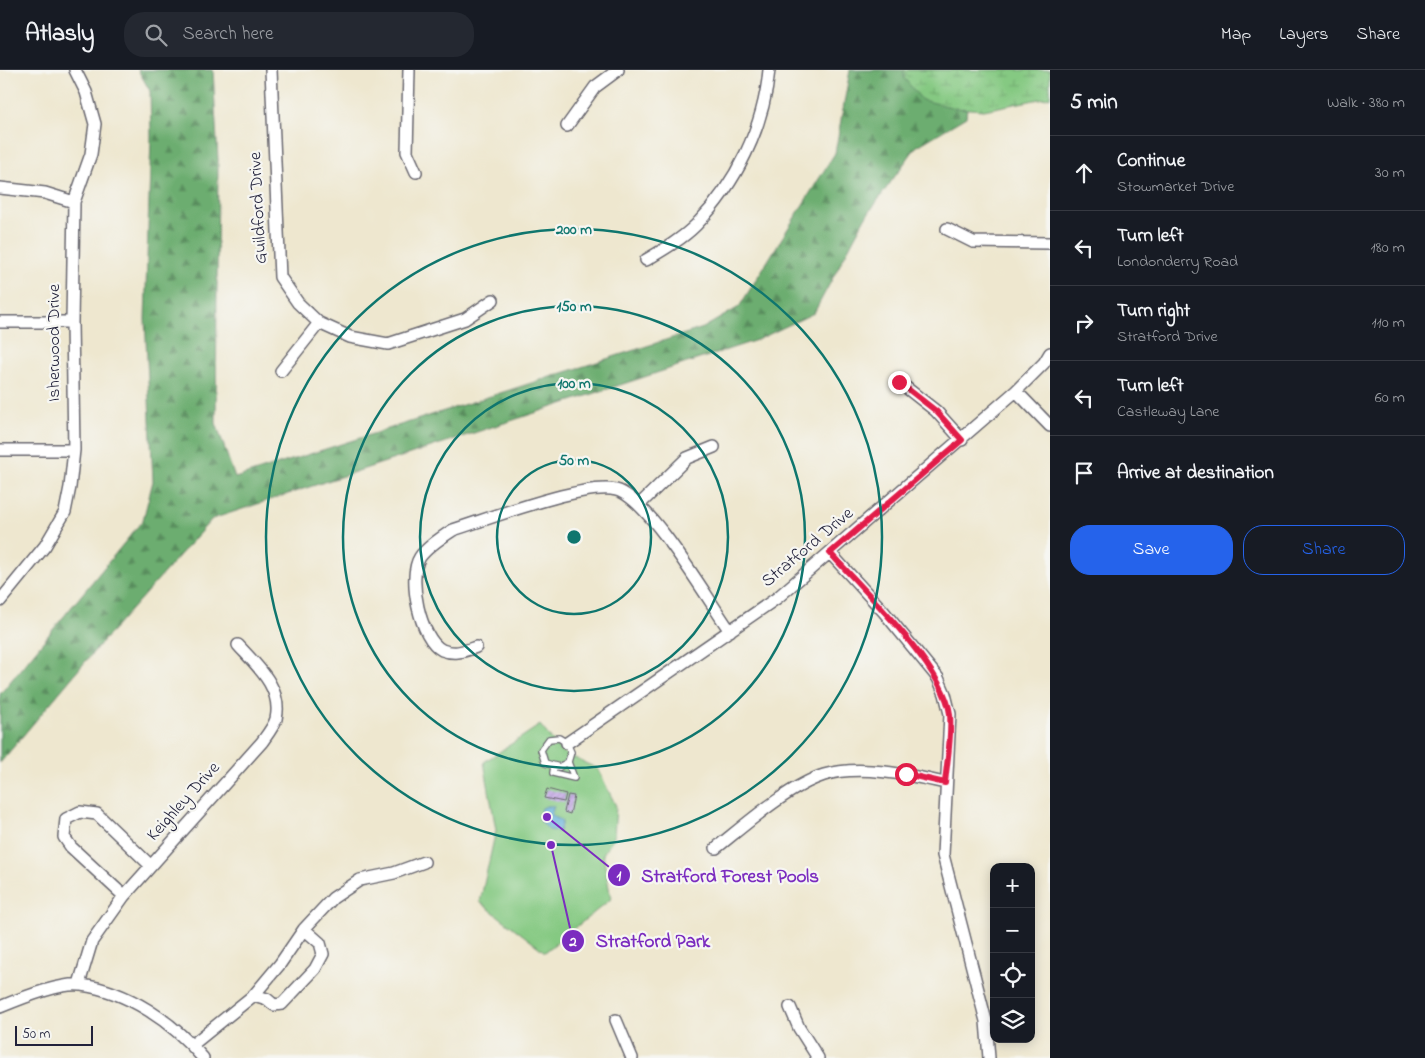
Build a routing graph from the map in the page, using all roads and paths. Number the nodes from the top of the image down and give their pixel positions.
1 (75, 70) edge
2 (271, 70) edge
3 (409, 70) edge
4 (618, 70) edge
5 (768, 70) edge
6 (567, 126) dead end
7 (416, 172) dead end
8 (0, 188) edge
9 (74, 202) junction
10 (947, 229) dead end
11 (1050, 243) edge
12 (646, 260) dead end
13 (493, 300) dead end
14 (0, 322) edge
15 (72, 322) junction
16 (319, 323) junction
17 (1050, 353) edge
18 (281, 371) dead end
19 (899, 382) dead end
20 (1016, 391) junction
21 (1050, 426) edge
22 (962, 440) junction
23 (714, 447) dead end
24 (0, 450) edge
25 (74, 450) junction
26 (639, 505) junction
27 (830, 553) junction
28 (0, 601) edge
29 (730, 631) junction
30 (238, 646) dead end
31 (476, 647) dead end
32 (567, 743) junction
33 (568, 762) junction
34 (554, 768) junction
35 (945, 783) junction
36 (716, 848) dead end
37 (424, 862) dead end
38 (150, 865) junction
39 (124, 896) junction
40 (304, 929) junction
41 (79, 984) junction
42 (254, 995) junction
43 (0, 1007) edge
44 (790, 1008) dead end
45 (616, 1020) dead end
46 (192, 1045) junction
47 (203, 1058) edge
48 (632, 1058) edge
49 (818, 1058) edge
50 (990, 1058) edge

1 - 9 street, Isherwood Drive
2 - 16 street, Guildford Drive
3 - 7 street
4 - 6 street
5 - 12 street
8 - 9 street
9 - 15 street, Isherwood Drive
10 - 11 street
13 - 16 street, Guildford Drive
14 - 15 street
15 - 25 street, Isherwood Drive
16 - 18 street
17 - 20 street, Stratford Drive
19 - 22 street
20 - 21 street
20 - 22 street, Stratford Drive
22 - 27 street, Stratford Drive
23 - 26 street
24 - 25 street
25 - 28 street, Isherwood Drive
26 - 29 street
26 - 31 street
27 - 29 street, Stratford Drive
27 - 35 street
29 - 32 street, Stratford Drive
30 - 38 street, Keighley Drive
32 - 33 lane
32 - 34 lane
33 - 34 lane
33 - 34 lane
35 - 36 street
35 - 50 street
37 - 40 street
38 - 39 street, Keighley Drive
38 - 39 street
39 - 41 street, Keighley Drive
40 - 42 street
40 - 42 street
41 - 43 street
41 - 46 street
42 - 46 street
44 - 49 street
45 - 48 street
46 - 47 street

